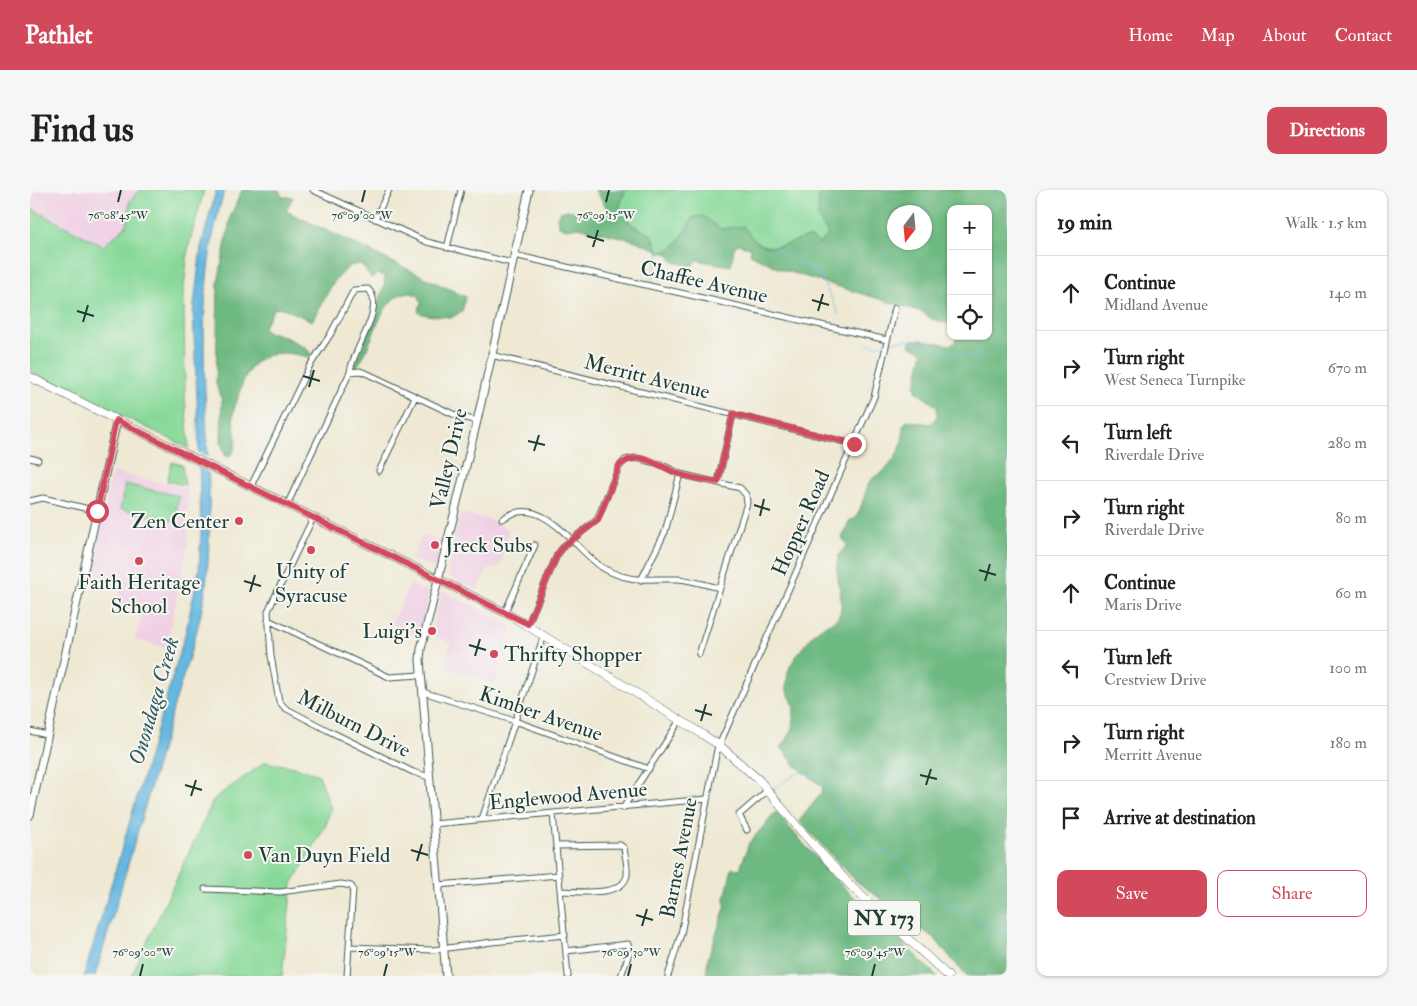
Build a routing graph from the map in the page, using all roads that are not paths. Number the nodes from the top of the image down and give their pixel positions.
1 (313, 190) edge
2 (389, 190) edge
3 (461, 190) edge
4 (529, 190) edge
5 (325, 192) edge
6 (375, 219) junction
7 (447, 248) junction
8 (514, 255) junction
9 (512, 263) junction
10 (895, 308) dead end
11 (886, 340) junction
12 (491, 355) junction
13 (350, 372) junction
14 (30, 377) edge
15 (415, 397) junction
16 (733, 414) junction
17 (116, 420) junction
18 (477, 421) junction
19 (854, 444) junction
20 (30, 458) edge
21 (38, 460) dead end
22 (379, 470) dead end
23 (680, 474) junction
24 (718, 482) junction
25 (251, 486) junction
26 (30, 500) edge
27 (287, 505) junction
28 (97, 511) junction
29 (313, 518) junction
30 (502, 519) dead end
31 (570, 540) junction
32 (535, 545) dead end
33 (438, 579) junction
34 (641, 580) junction
35 (719, 588) junction
36 (504, 612) junction
37 (268, 620) junction
38 (528, 624) junction
39 (544, 634) junction
40 (698, 654) dead end
41 (421, 675) junction
42 (423, 692) junction
43 (680, 720) junction
44 (515, 722) junction
45 (30, 731) edge
46 (47, 735) junction
47 (719, 745) junction
48 (649, 769) junction
49 (429, 777) junction
50 (768, 790) junction
51 (707, 800) junction
52 (623, 808) junction
53 (553, 814) junction
54 (30, 815) edge
55 (482, 819) junction
56 (433, 824) junction
57 (747, 830) dead end
58 (557, 846) junction
59 (559, 875) junction
60 (438, 885) junction
61 (205, 889) dead end
62 (561, 891) junction
63 (565, 935) junction
64 (349, 947) junction
65 (444, 947) junction
66 (566, 951) junction
67 (347, 976) edge
68 (446, 976) edge
69 (568, 976) edge
70 (621, 976) edge
71 (668, 976) edge
72 (948, 976) edge

1 - 5 street
2 - 6 street
3 - 7 street
4 - 8 main road, Valley Drive
5 - 6 street
6 - 7 street
7 - 9 street
8 - 9 main road, Valley Drive
8 - 11 street, Chaffee Avenue
9 - 12 main road, Valley Drive
10 - 11 street, Hopper Road
11 - 19 street, Hopper Road
12 - 16 street, Merritt Avenue
12 - 18 main road, Valley Drive
13 - 15 street
13 - 25 street
13 - 27 street
14 - 17 main road, NY 173
15 - 18 street
15 - 22 street
16 - 19 street, Merritt Avenue
16 - 24 street
17 - 25 main road, NY 173
17 - 28 main road
18 - 33 main road, Valley Drive
19 - 47 street, Hopper Road
20 - 21 street
23 - 24 street
23 - 31 street
23 - 34 street
24 - 35 street
25 - 27 main road, NY 173
26 - 28 street
27 - 29 main road, NY 173
28 - 46 main road
29 - 33 main road, NY 173
29 - 37 street, Milburn Drive
30 - 31 street
31 - 34 street
31 - 38 street
32 - 36 street
33 - 36 main road, NY 173
33 - 41 main road, Valley Drive
34 - 35 street
35 - 40 street
36 - 38 main road, NY 173
37 - 41 street
37 - 49 street, Milburn Drive
38 - 39 main road, NY 173
39 - 43 main road, NY 173
39 - 44 street
41 - 42 main road, Valley Drive
42 - 44 street, Kimber Avenue
42 - 49 main road, Valley Drive
43 - 47 main road, NY 173
43 - 48 street
44 - 48 street, Kimber Avenue
44 - 55 street
45 - 46 street
46 - 54 main road
47 - 50 main road, NY 173
47 - 51 street, Barnes Avenue
48 - 52 street
49 - 56 main road, Valley Drive
50 - 57 street
50 - 72 main road, NY 173
51 - 52 street, Englewood Avenue
51 - 71 street, Barnes Avenue
52 - 53 street, Englewood Avenue
53 - 55 street, Englewood Avenue
53 - 58 street
55 - 56 street, Englewood Avenue
56 - 60 main road, Valley Drive
58 - 59 street
58 - 62 street
59 - 60 street
59 - 62 street
60 - 65 main road, Valley Drive
61 - 64 street
62 - 63 street
63 - 65 street
63 - 66 street
64 - 65 street
64 - 67 street
65 - 68 main road, Valley Drive
66 - 69 street
66 - 70 street

